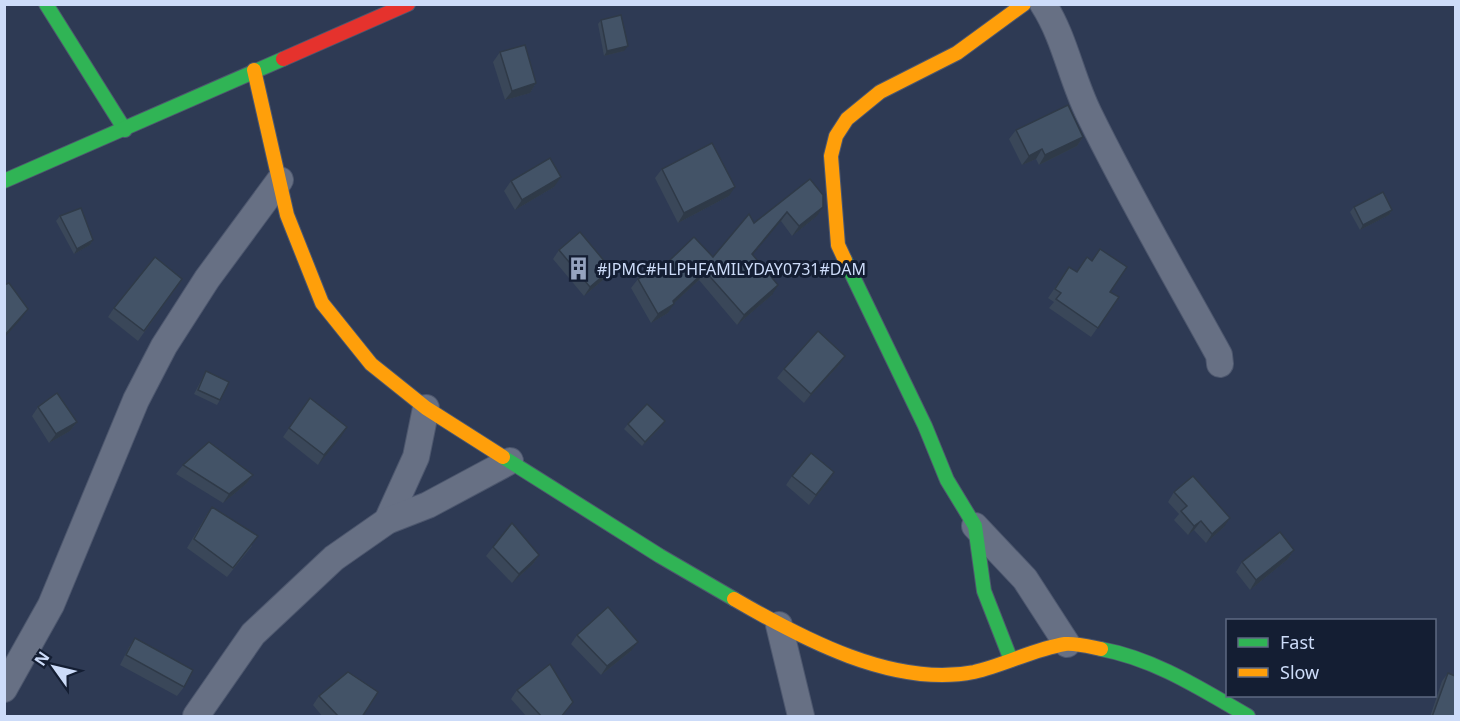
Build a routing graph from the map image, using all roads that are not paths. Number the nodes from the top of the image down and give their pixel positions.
1 (46, 4) edge
2 (408, 4) edge
3 (1024, 4) edge
4 (1043, 4) edge
5 (366, 14) edge
6 (254, 70) junction
7 (125, 130) junction
8 (280, 180) junction
9 (4, 181) edge
10 (1220, 364) dead end
11 (426, 408) junction
12 (510, 461) junction
13 (387, 521) junction
14 (975, 526) junction
15 (779, 625) junction
16 (1067, 644) junction
17 (1011, 660) junction
18 (4, 689) edge
19 (196, 717) edge
20 (801, 717) edge
21 (1248, 717) edge

1 - 7 street
2 - 5 street
3 - 14 street
4 - 10 street
5 - 6 street
6 - 7 street
6 - 8 street
7 - 9 street
8 - 11 street
8 - 18 street
11 - 12 street
11 - 13 street
12 - 13 street
12 - 15 street
13 - 19 street
14 - 16 street
14 - 17 street
15 - 17 street
15 - 20 street
16 - 17 street
16 - 21 street

